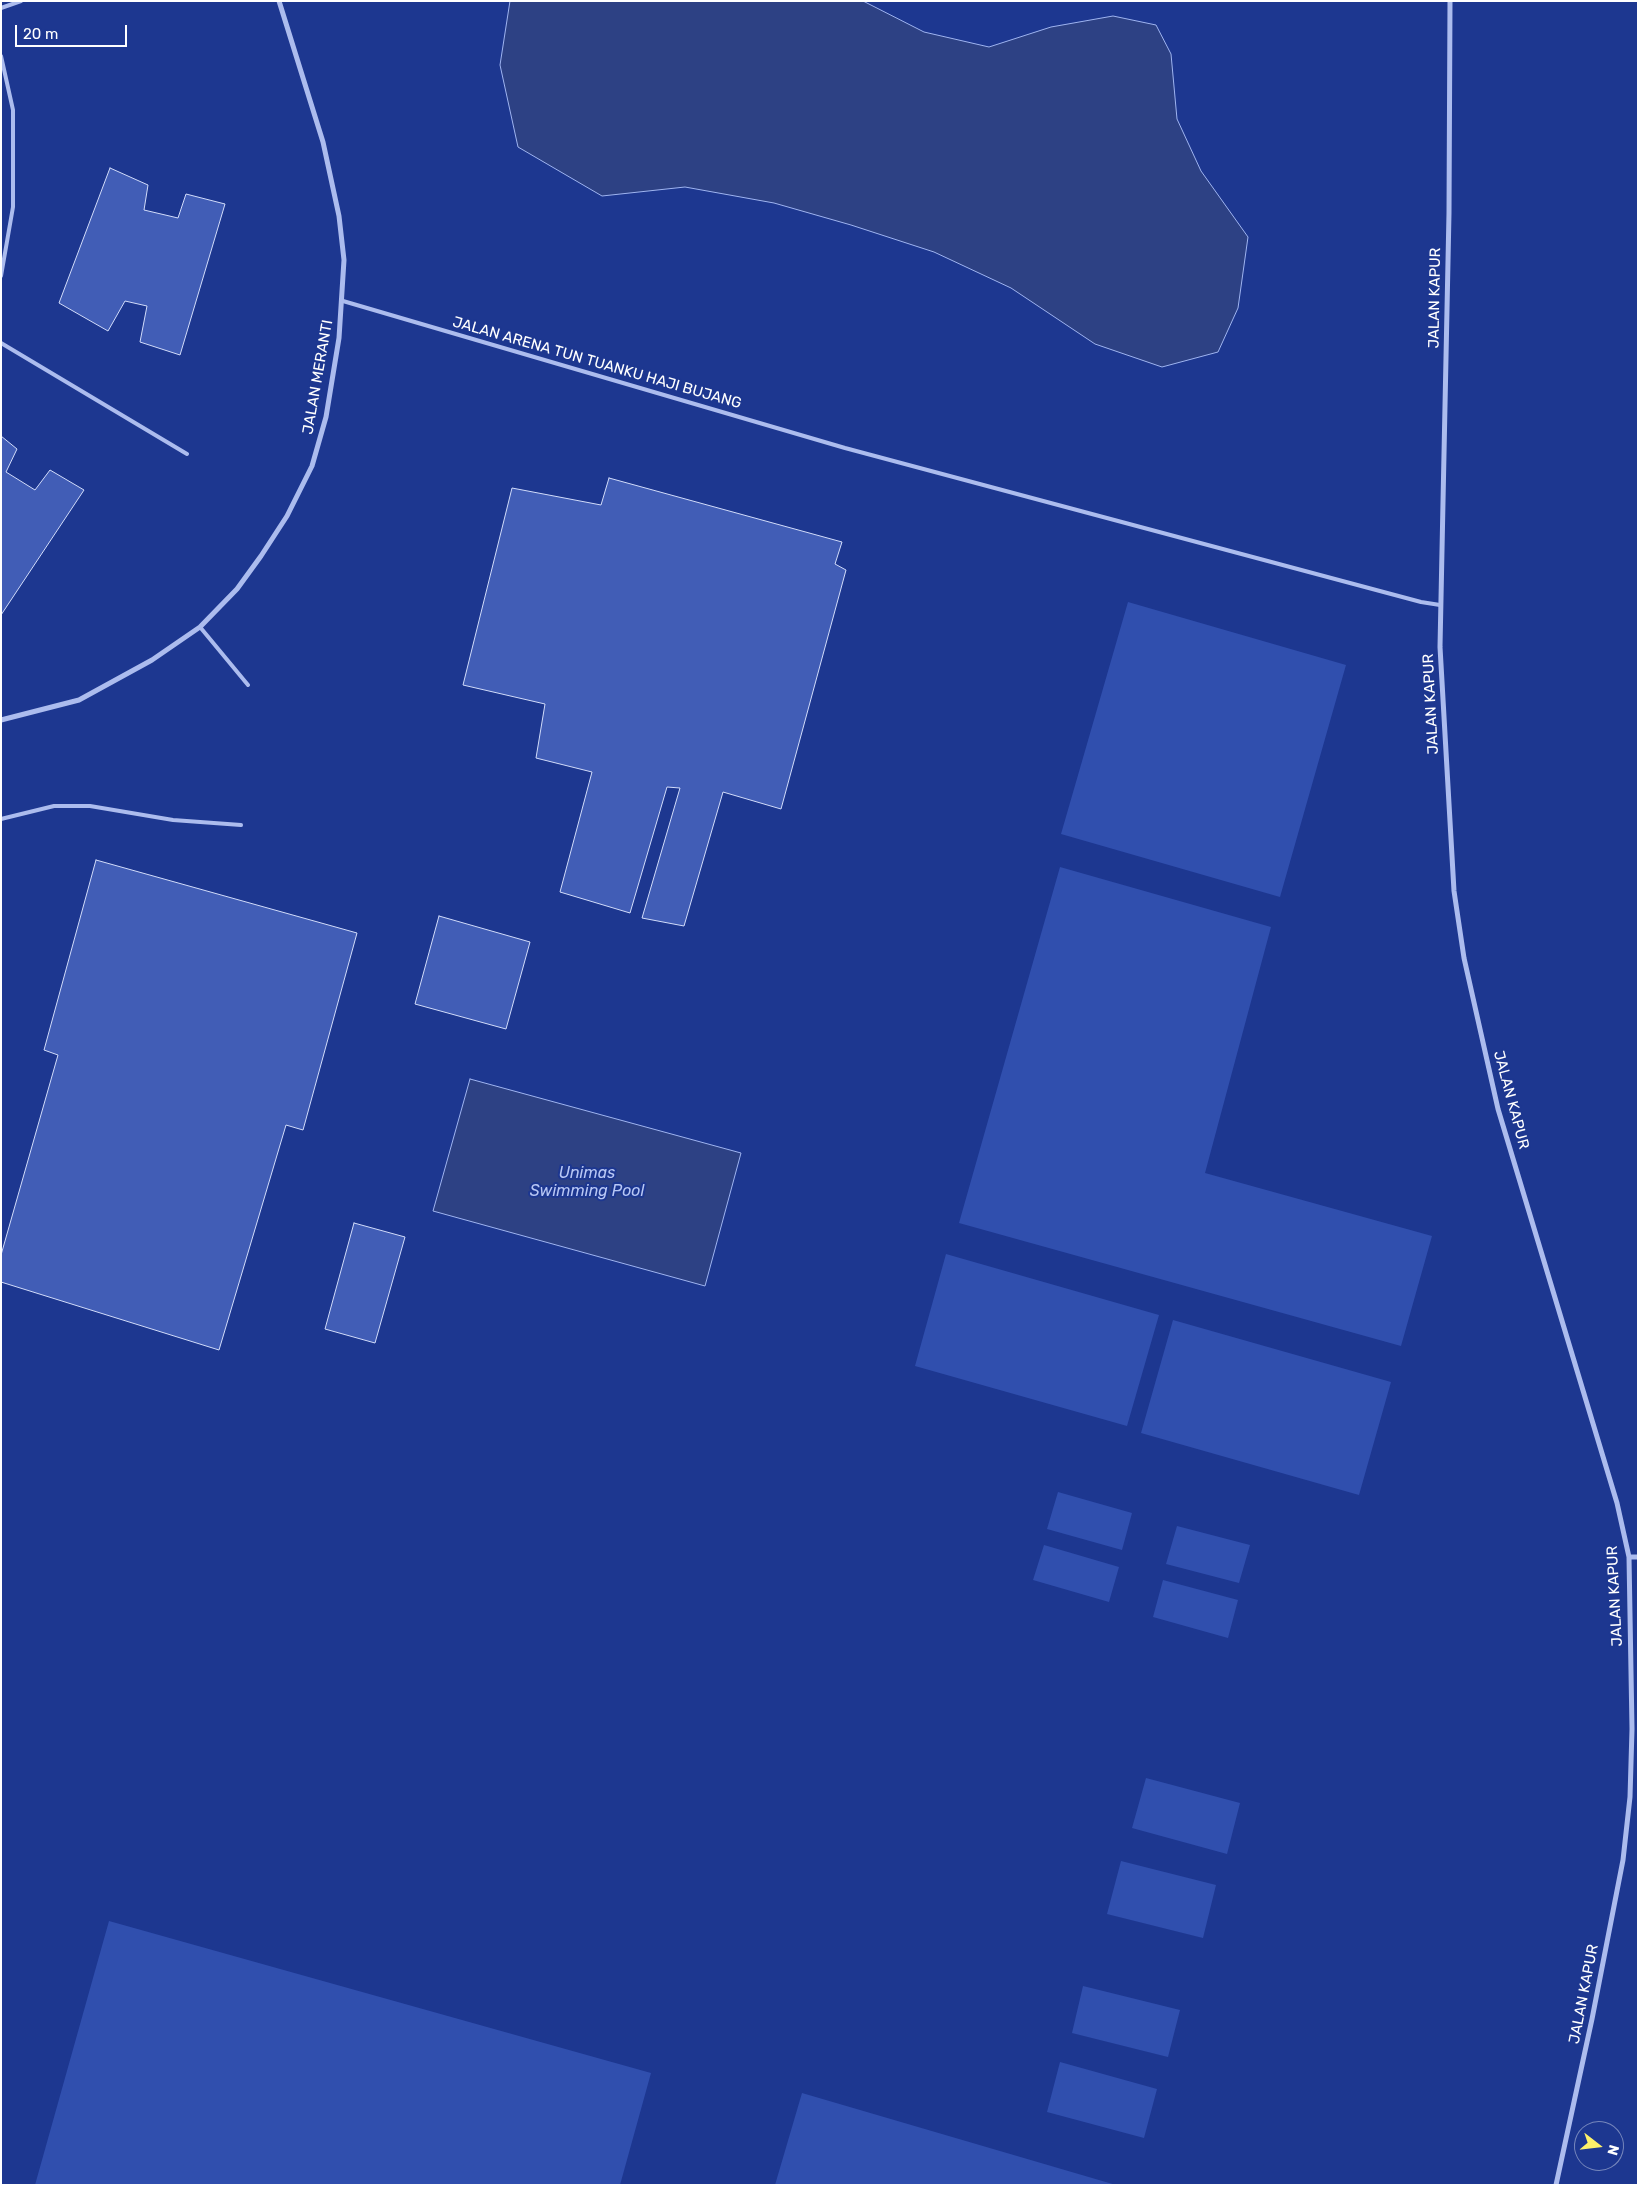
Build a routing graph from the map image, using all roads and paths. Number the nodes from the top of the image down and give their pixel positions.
1 (21, 1) edge
2 (279, 1) edge
3 (1450, 1) edge
4 (1, 8) edge
5 (1, 56) edge
6 (1, 276) edge
7 (343, 301) junction
8 (1, 343) edge
9 (187, 454) dead end
10 (1440, 606) junction
11 (200, 627) junction
12 (248, 685) dead end
13 (1, 720) edge
14 (1, 819) edge
15 (241, 825) dead end
16 (1628, 1557) junction
17 (1638, 1557) edge
18 (1556, 2185) edge

1 - 4 lane
2 - 7 street, JALAN MERANTI
3 - 10 street, JALAN KAPUR
5 - 6 lane
7 - 10 lane, JALAN ARENA TUN TUANKU HAJI BUJANG
7 - 11 street, JALAN MERANTI
8 - 9 lane
10 - 16 street, JALAN KAPUR
11 - 12 lane
11 - 13 street, JALAN MERANTI
14 - 15 lane
16 - 17 street
16 - 18 street, JALAN KAPUR

